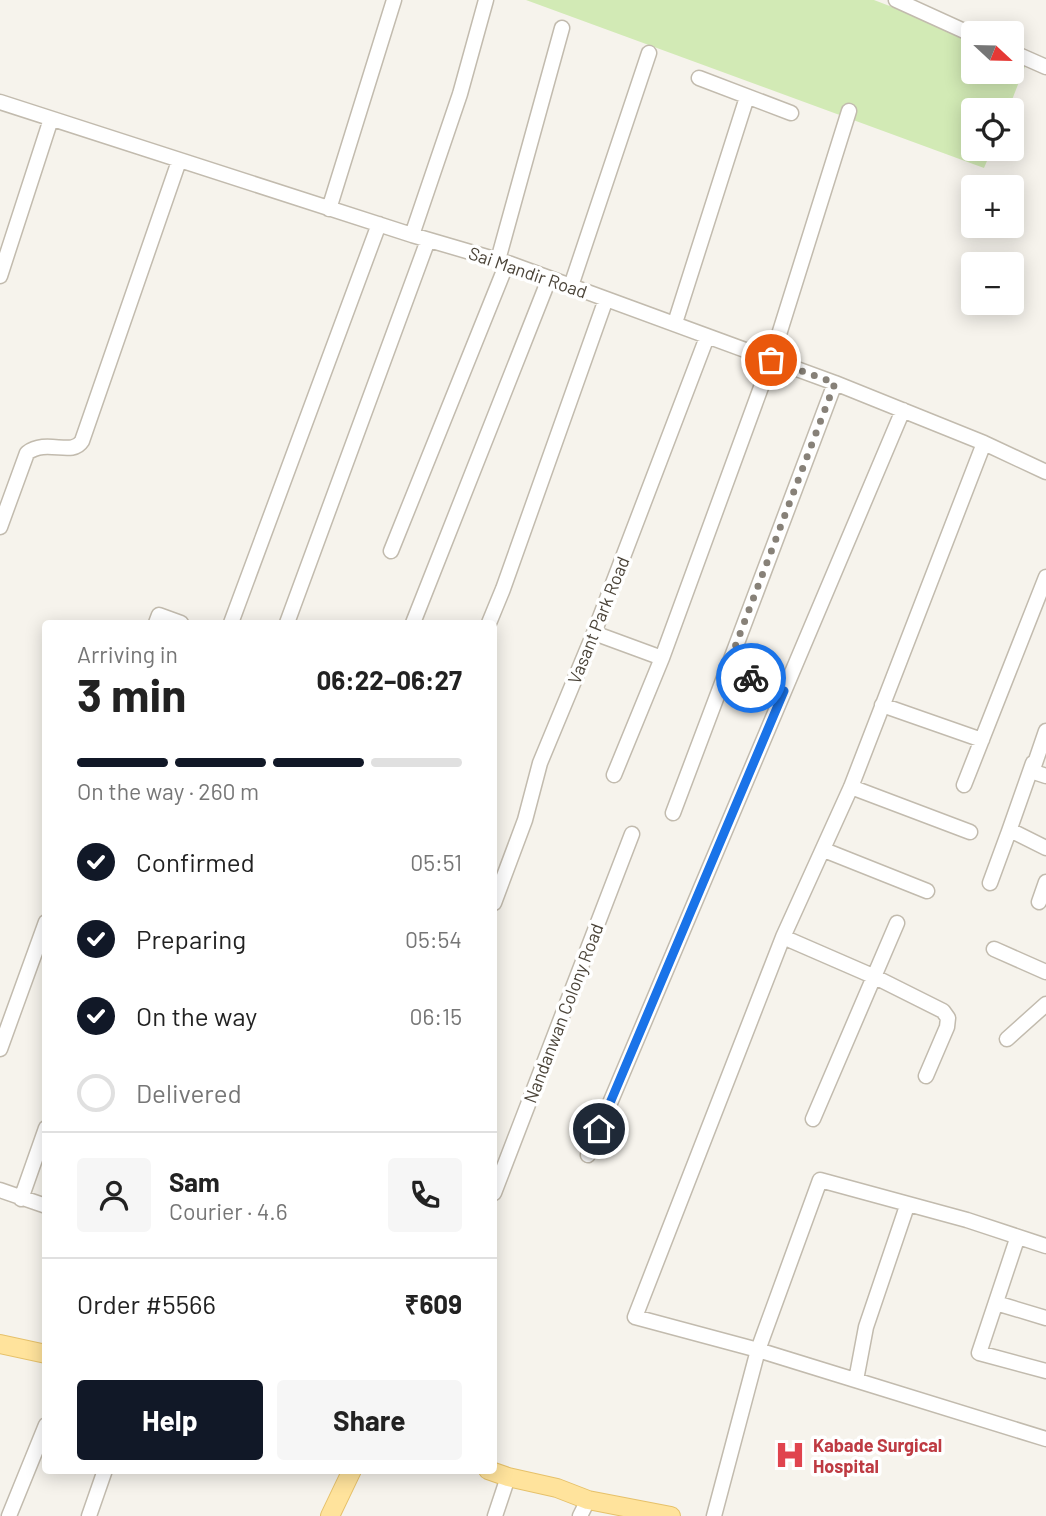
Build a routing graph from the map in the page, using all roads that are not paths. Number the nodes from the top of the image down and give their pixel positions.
1 (394, 0) edge
2 (486, 0) edge
3 (895, 0) edge
4 (562, 27) dead end
5 (961, 30) edge
6 (649, 53) dead end
7 (1024, 57) edge
8 (1046, 67) edge
9 (699, 78) dead end
10 (747, 97) junction
11 (0, 102) edge
12 (849, 111) dead end
13 (791, 113) dead end
14 (51, 119) junction
15 (179, 161) junction
16 (329, 209) junction
17 (379, 225) junction
18 (412, 235) junction
19 (428, 240) junction
20 (502, 261) junction
21 (0, 275) edge
22 (549, 279) junction
23 (572, 286) junction
24 (606, 299) junction
25 (675, 323) junction
26 (707, 337) junction
27 (771, 360) junction
28 (835, 383) junction
29 (902, 410) junction
30 (984, 443) junction
31 (1046, 472) edge
32 (0, 527) edge
33 (391, 551) dead end
34 (1046, 577) edge
35 (157, 620) edge
36 (173, 620) edge
37 (232, 620) edge
38 (288, 620) edge
39 (415, 620) edge
40 (490, 620) edge
41 (594, 633) junction
42 (662, 658) junction
43 (727, 668) junction
44 (784, 691) junction
45 (883, 705) junction
46 (1046, 732) edge
47 (982, 740) junction
48 (1034, 763) junction
49 (614, 775) dead end
50 (1046, 776) edge
51 (964, 785) dead end
52 (851, 787) junction
53 (673, 813) dead end
54 (970, 832) dead end
55 (632, 834) dead end
56 (1008, 834) junction
57 (1046, 848) edge
58 (824, 850) junction
59 (1046, 882) edge
60 (990, 883) dead end
61 (927, 891) dead end
62 (497, 895) edge
63 (1039, 902) dead end
64 (897, 923) dead end
65 (42, 933) edge
66 (783, 937) junction
67 (994, 949) dead end
68 (1046, 972) edge
69 (875, 977) junction
70 (1046, 1004) edge
71 (1007, 1039) dead end
72 (0, 1049) edge
73 (926, 1076) dead end
74 (813, 1119) dead end
75 (42, 1140) edge
76 (588, 1155) dead end
77 (497, 1185) edge
78 (0, 1190) edge
79 (22, 1199) junction
80 (42, 1205) edge
81 (907, 1206) junction
82 (1013, 1236) junction
83 (1046, 1247) edge
84 (996, 1303) junction
85 (1046, 1318) edge
86 (0, 1343) edge
87 (42, 1349) edge
88 (758, 1350) junction
89 (1046, 1371) edge
90 (856, 1380) junction
91 (42, 1435) edge
92 (1046, 1439) edge
93 (497, 1473) edge
94 (104, 1474) edge
95 (350, 1474) edge
96 (508, 1477) junction
97 (584, 1508) edge
98 (9, 1516) edge
99 (89, 1516) edge
100 (330, 1516) edge
101 (495, 1516) edge
102 (671, 1516) edge
103 (713, 1516) edge

1 - 16 street
2 - 18 street
3 - 5 street
4 - 20 street
6 - 23 street
7 - 8 street
9 - 10 street
10 - 13 street
10 - 25 street
11 - 14 street, Sai Mandir Road
12 - 27 street
14 - 15 street, Sai Mandir Road
14 - 21 street
15 - 16 street, Sai Mandir Road
15 - 32 street
16 - 17 street, Sai Mandir Road
17 - 18 street, Sai Mandir Road
17 - 37 street
18 - 19 street, Sai Mandir Road
19 - 20 street, Sai Mandir Road
19 - 38 street
20 - 22 street, Sai Mandir Road
20 - 33 street
22 - 23 street, Sai Mandir Road
22 - 39 street
23 - 24 street, Sai Mandir Road
24 - 25 street, Sai Mandir Road
24 - 40 street
25 - 26 street, Sai Mandir Road
26 - 27 street, Sai Mandir Road
26 - 41 street, Vasant Park Road
27 - 28 street, Sai Mandir Road
27 - 42 street
28 - 29 street, Sai Mandir Road
28 - 43 street
29 - 30 street, Sai Mandir Road
29 - 44 street
30 - 31 street, Sai Mandir Road
30 - 45 street
34 - 47 street
35 - 36 street
41 - 42 street
41 - 62 street, Vasant Park Road
42 - 49 street
43 - 44 street
43 - 53 street
44 - 76 street
45 - 47 street
45 - 52 street
46 - 48 street
47 - 51 street
48 - 50 street
48 - 56 street
52 - 54 street
52 - 58 street
55 - 77 street, Nandanwan Colony Road
56 - 57 street
56 - 60 street
58 - 61 street
58 - 66 street
59 - 63 street
64 - 69 street
65 - 72 street
66 - 69 street
66 - 88 street
67 - 68 street
69 - 73 street
69 - 74 street
70 - 71 street
75 - 79 street
78 - 79 street
79 - 80 street
81 - 82 street
81 - 88 street
81 - 90 street
82 - 83 street
82 - 84 street
84 - 85 street
84 - 89 street
86 - 87 main road
88 - 90 street
88 - 103 street
90 - 92 street
91 - 98 street
93 - 96 main road
94 - 99 street
95 - 100 main road
96 - 97 main road
96 - 101 street
97 - 102 main road

